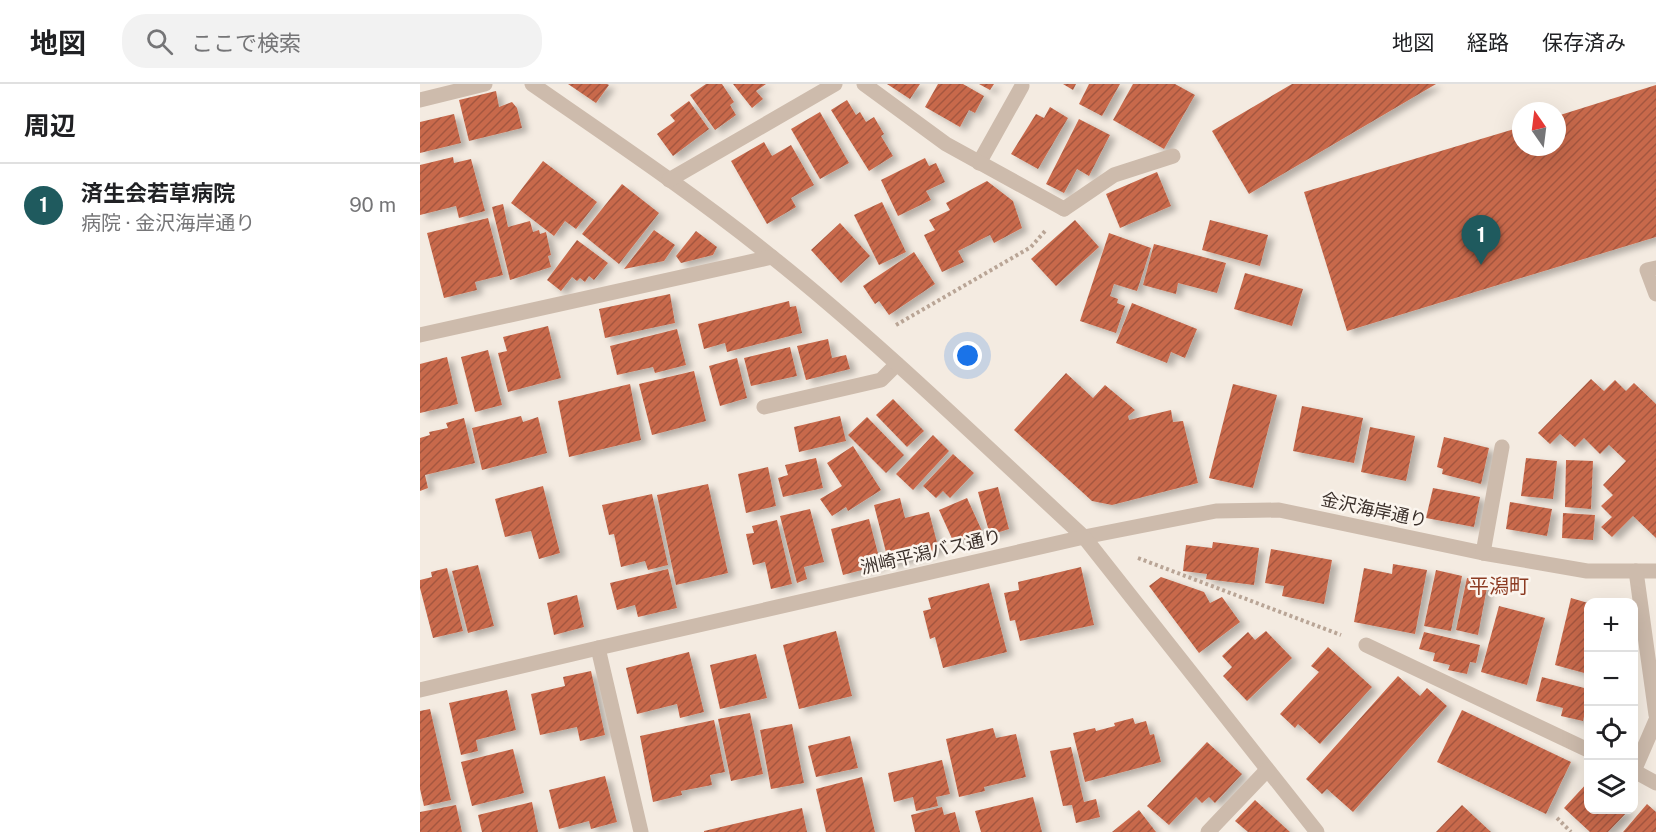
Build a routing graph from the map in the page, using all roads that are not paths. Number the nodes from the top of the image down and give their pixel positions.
1 (485, 84) edge
2 (532, 84) edge
3 (835, 84) edge
4 (864, 84) edge
5 (1022, 86) dead end
6 (420, 100) edge
7 (1173, 156) dead end
8 (980, 163) junction
9 (669, 180) junction
10 (772, 257) junction
11 (1656, 268) edge
12 (1656, 294) edge
13 (420, 335) edge
14 (897, 364) junction
15 (764, 407) dead end
16 (1502, 447) dead end
17 (1084, 537) junction
18 (1483, 553) junction
19 (1636, 571) junction
20 (1656, 571) edge
21 (1366, 645) road end
22 (598, 648) junction
23 (420, 690) edge
24 (1656, 717) edge
25 (1584, 748) edge
26 (1638, 761) edge
27 (1267, 770) junction
28 (1638, 773) edge
29 (1656, 783) edge
30 (641, 832) edge
31 (1208, 832) edge
32 (1317, 832) edge

1 - 6 street
2 - 9 street
3 - 9 street
4 - 8 street
5 - 8 street
7 - 8 street
9 - 10 street
10 - 13 street
10 - 14 street
11 - 12 street
14 - 15 street
14 - 17 street
16 - 18 street
17 - 18 street, 金沢海岸通り
17 - 22 street, 洲崎平潟バス通り
17 - 27 street
18 - 19 street, 金沢海岸通り
19 - 20 street, 金沢海岸通り
19 - 24 street
21 - 25 street
22 - 23 street, 洲崎平潟バス通り
22 - 30 street
24 - 26 street
27 - 31 street
27 - 32 street
28 - 29 street

